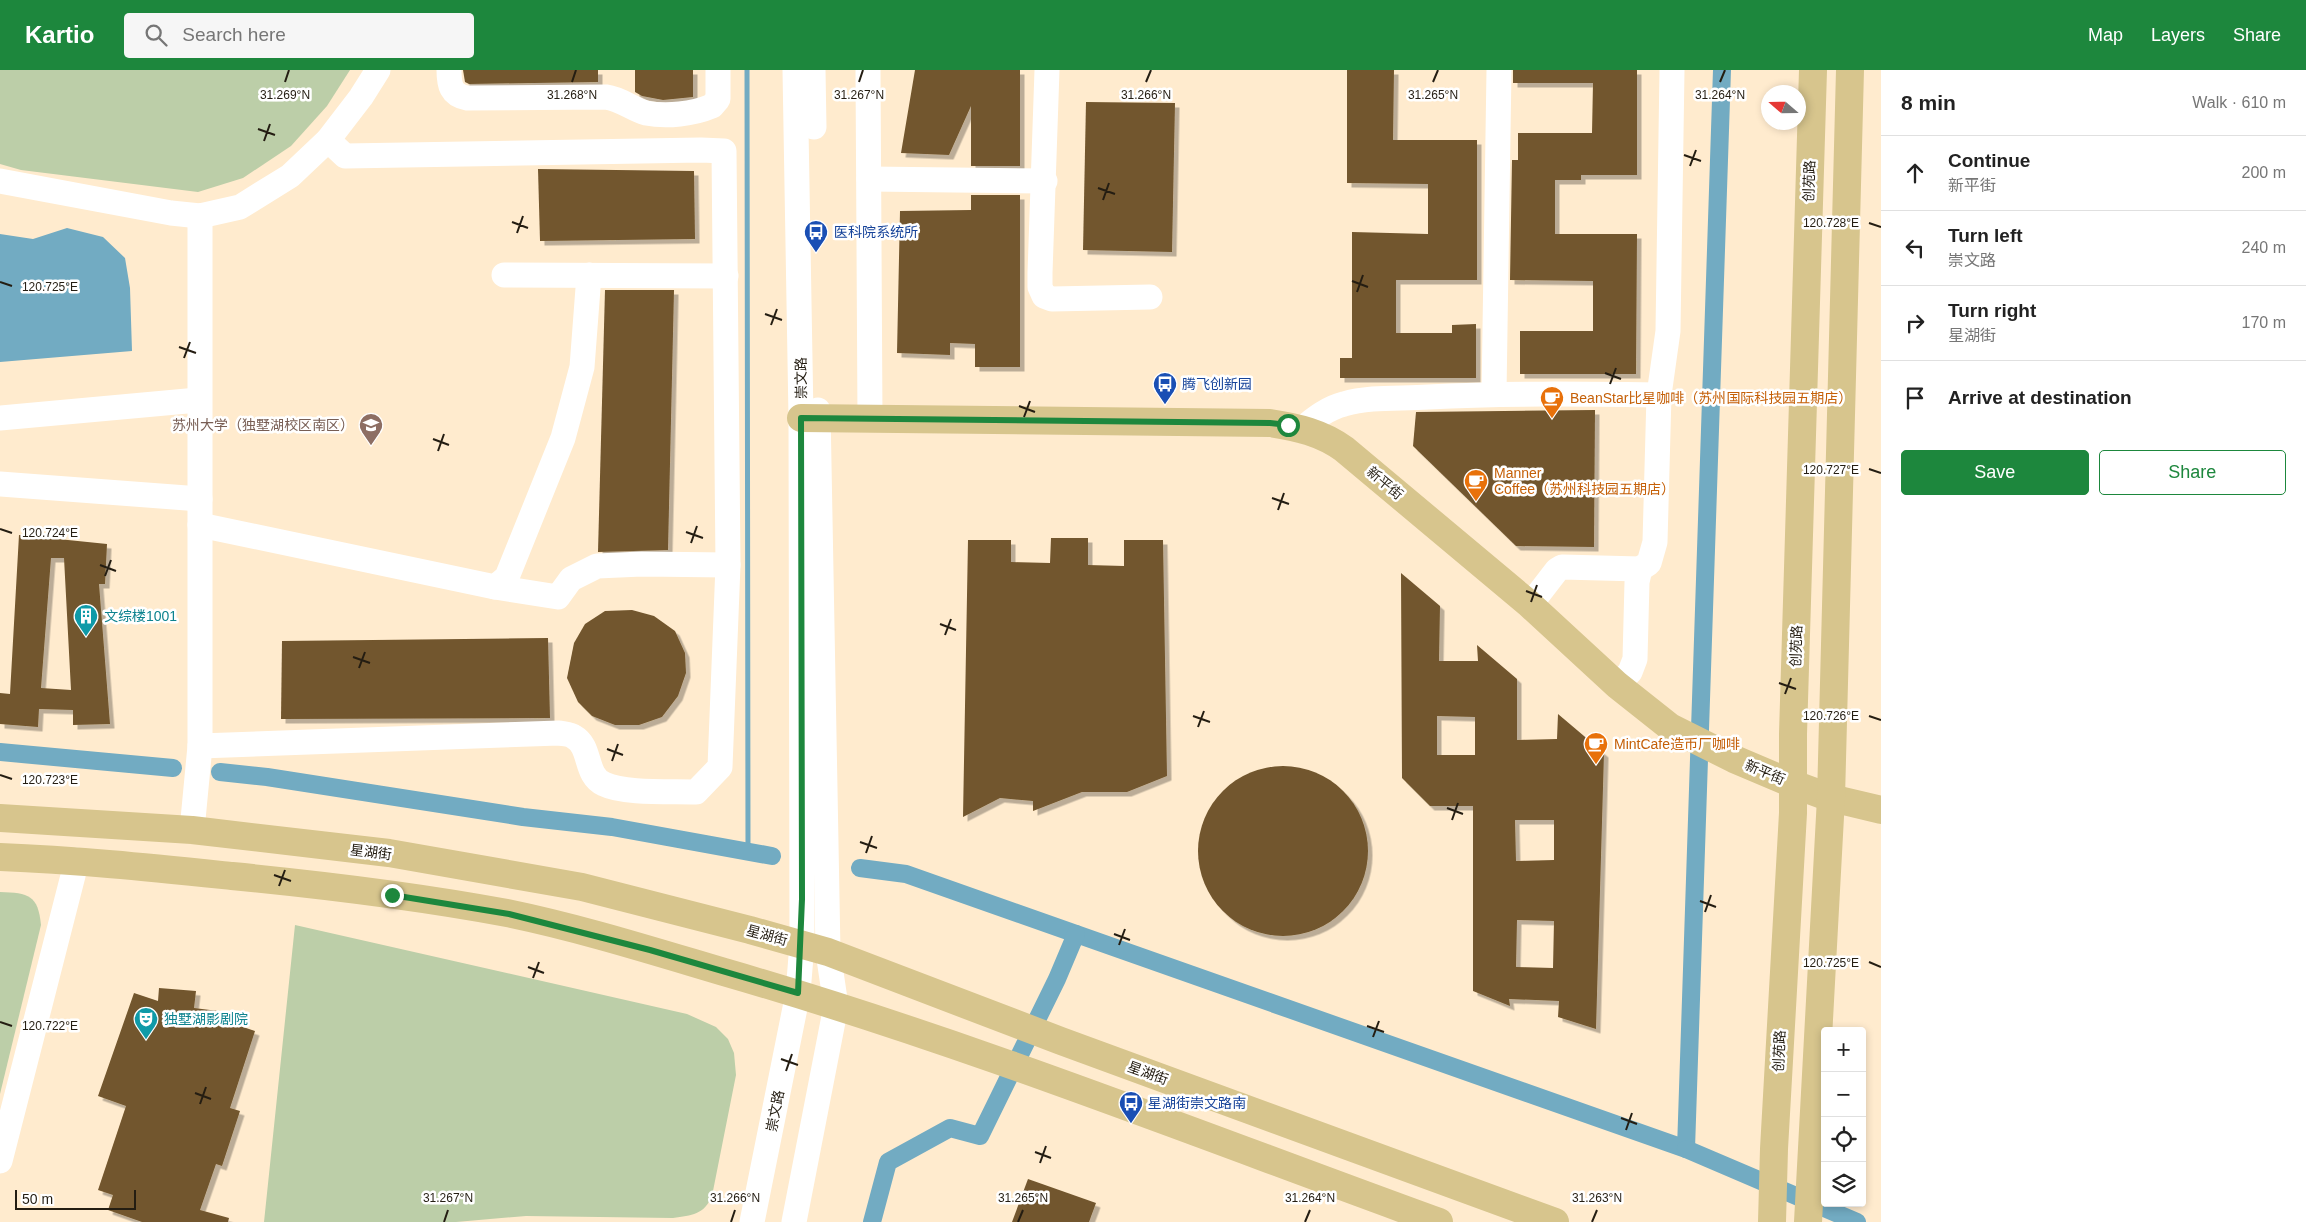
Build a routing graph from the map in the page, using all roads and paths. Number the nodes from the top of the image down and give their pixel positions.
1 (378, 70) edge
2 (448, 70) edge
3 (718, 70) edge
4 (795, 70) edge
5 (813, 70) edge
6 (868, 70) edge
7 (1047, 70) edge
8 (1499, 70) edge
9 (1672, 70) edge
10 (1812, 70) edge
11 (1850, 70) edge
12 (328, 140) junction
13 (869, 179) junction
14 (0, 181) edge
15 (1044, 181) junction
16 (200, 216) junction
17 (504, 274) dead end
18 (589, 276) junction
19 (726, 276) junction
20 (1150, 297) dead end
21 (1494, 394) junction
22 (1659, 395) junction
23 (198, 400) junction
24 (0, 418) edge
25 (810, 419) junction
26 (870, 419) junction
27 (1302, 428) junction
28 (0, 484) edge
29 (200, 499) junction
30 (200, 525) junction
31 (728, 565) junction
32 (1640, 569) junction
33 (494, 587) junction
34 (1530, 605) junction
35 (1617, 685) junction
36 (200, 746) junction
37 (1793, 784) junction
38 (1831, 798) junction
39 (814, 805) junction
40 (1881, 810) edge
41 (0, 818) edge
42 (192, 830) junction
43 (0, 857) edge
44 (77, 860) junction
45 (802, 944) junction
46 (828, 952) junction
47 (798, 993) junction
48 (836, 1006) junction
49 (0, 1162) edge
50 (752, 1222) edge
51 (794, 1222) edge
52 (1439, 1222) edge
53 (1555, 1222) edge
54 (1772, 1222) edge
55 (1808, 1222) edge

1 - 12 street
2 - 3 street
4 - 25 street, 崇文路
5 - 25 street, 崇文路
6 - 13 street
7 - 15 street
8 - 21 street
9 - 22 street
10 - 37 main road, 创苑路
11 - 38 main road
12 - 16 street
12 - 19 street
13 - 15 street
13 - 26 street
14 - 16 street
15 - 20 street
16 - 23 street
17 - 18 street
18 - 19 street
18 - 33 street
19 - 31 street
21 - 22 street
21 - 27 street
22 - 32 street
23 - 24 street
23 - 29 street
25 - 26 main road, 新平街
25 - 39 street, 崇文路
26 - 27 main road, 新平街
27 - 34 main road, 新平街
28 - 29 street
29 - 30 street
30 - 33 street
30 - 36 street
31 - 33 street
31 - 36 street
32 - 34 street
32 - 35 street
34 - 35 main road, 新平街
35 - 37 main road, 新平街
36 - 42 street
37 - 38 main road, 新平街
37 - 54 main road, 创苑路
38 - 40 main road, 新平街
38 - 55 main road
39 - 45 street, 崇文路
39 - 46 street, 崇文路
41 - 42 main road, 星湖街
42 - 45 main road, 星湖街
43 - 44 main road
44 - 47 main road
44 - 49 street
45 - 46 main road, 星湖街
45 - 47 street, 崇文路
46 - 48 street, 崇文路
46 - 53 main road, 星湖街
47 - 48 main road
47 - 50 street, 崇文路
48 - 51 street, 崇文路
48 - 52 main road

